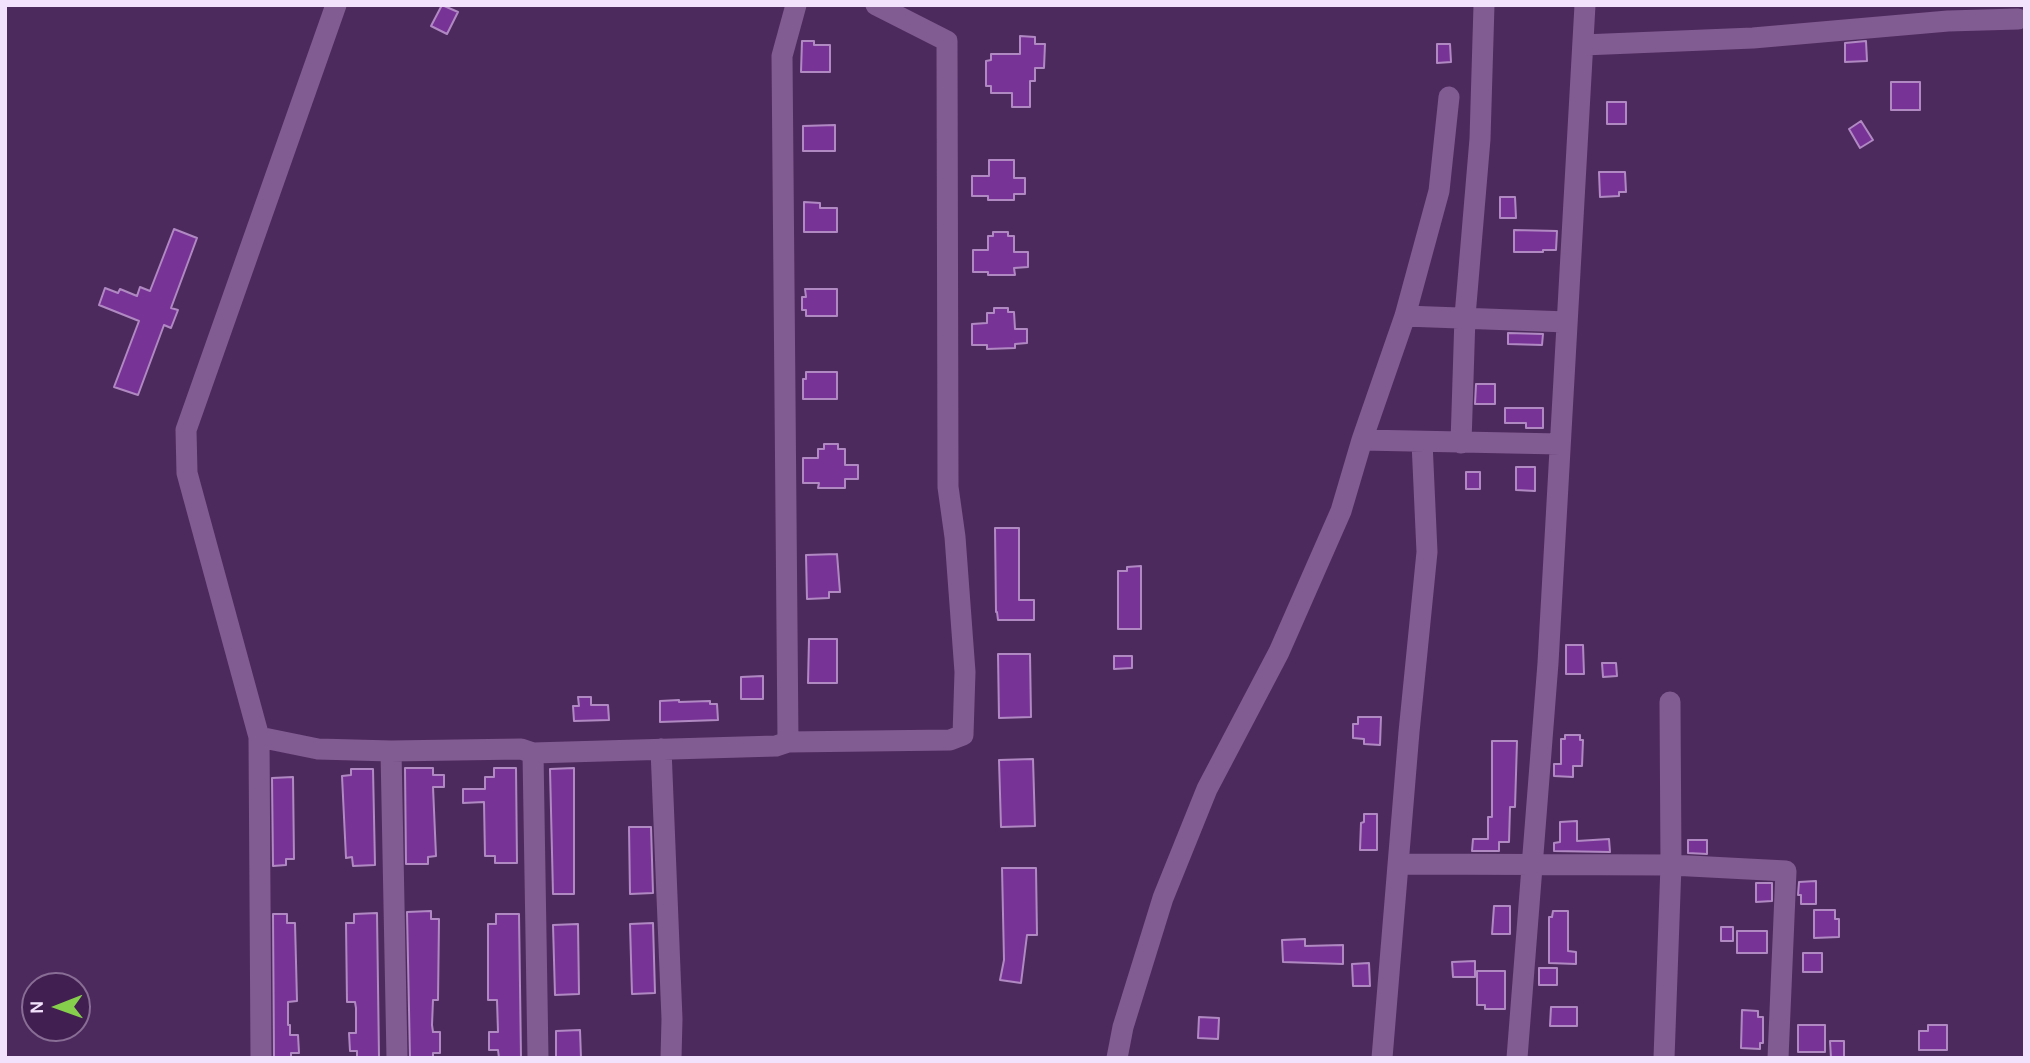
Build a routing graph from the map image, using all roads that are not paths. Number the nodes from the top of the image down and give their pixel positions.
1 (336, 5) edge
2 (796, 5) edge
3 (876, 5) edge
4 (1484, 5) edge
5 (1585, 5) edge
6 (2018, 19) dead end
7 (1583, 45) junction
8 (1449, 97) dead end
9 (1405, 316) junction
10 (1465, 316) junction
11 (1567, 322) junction
12 (1362, 440) junction
13 (1422, 442) junction
14 (1461, 443) junction
15 (1560, 444) junction
16 (1670, 702) dead end
17 (259, 737) junction
18 (788, 742) junction
19 (661, 749) junction
20 (391, 751) junction
21 (533, 753) junction
22 (1399, 864) junction
23 (1671, 864) junction
24 (1532, 866) junction
25 (261, 1058) edge
26 (397, 1058) edge
27 (538, 1058) edge
28 (671, 1058) edge
29 (1116, 1058) edge
30 (1382, 1058) edge
31 (1517, 1058) edge
32 (1664, 1058) edge
33 (1778, 1058) edge

1 - 17 street
2 - 18 street
3 - 18 street
4 - 10 street
5 - 7 street
6 - 7 street
7 - 11 street
8 - 9 street
9 - 10 street
9 - 12 street
10 - 11 street
10 - 14 street
11 - 15 street
12 - 13 street
12 - 29 street
13 - 14 street
13 - 22 street
14 - 15 street
15 - 24 street
16 - 23 street
17 - 20 street
17 - 25 street
18 - 19 street
19 - 21 street
19 - 28 street
20 - 21 street
20 - 26 street
21 - 27 street
22 - 24 street
22 - 30 street
23 - 24 street
23 - 32 street
23 - 33 street
24 - 31 street

